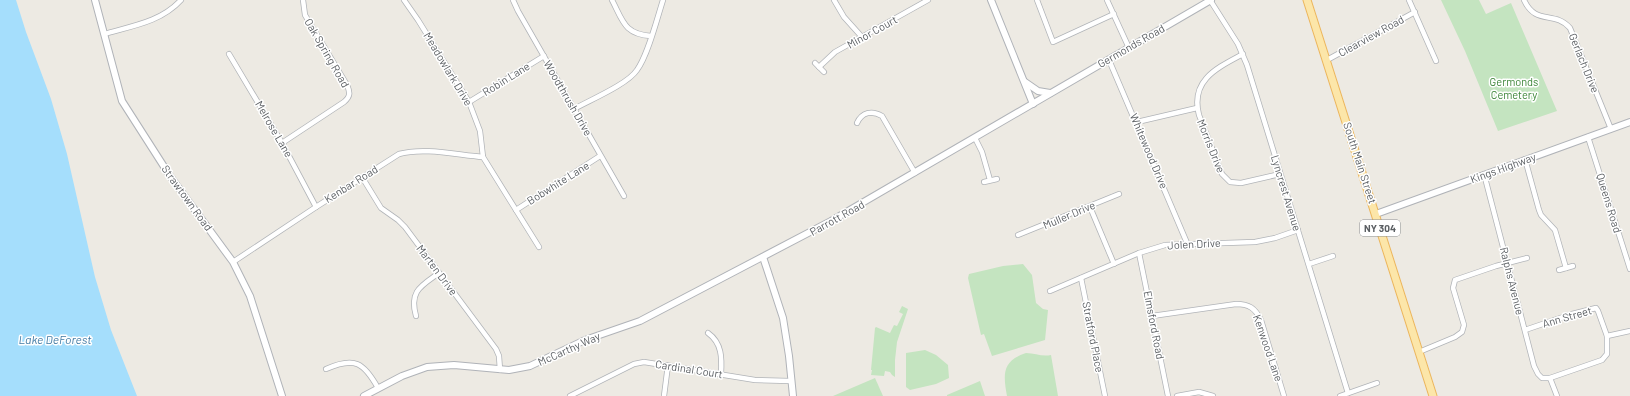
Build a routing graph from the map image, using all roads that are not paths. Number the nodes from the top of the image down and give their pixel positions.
1 (95, 0) edge
2 (181, 0) edge
3 (303, 0) edge
4 (404, 0) edge
5 (513, 0) edge
6 (612, 0) edge
7 (663, 0) edge
8 (834, 0) edge
9 (928, 0) edge
10 (991, 0) edge
11 (1036, 0) edge
12 (1107, 0) edge
13 (1210, 0) edge
14 (1307, 0) edge
15 (1409, 0) edge
16 (1524, 0) edge
17 (921, 2) edge
18 (1414, 12) junction
19 (1114, 14) junction
20 (104, 34) junction
21 (651, 36) junction
22 (862, 37) junction
23 (1129, 48) junction
24 (229, 54) dead end
25 (1243, 54) junction
26 (544, 56) junction
27 (1109, 60) junction
28 (1327, 60) junction
29 (1436, 61) dead end
30 (815, 63) dead end
31 (819, 67) junction
32 (824, 72) dead end
33 (1022, 78) junction
34 (1052, 93) junction
35 (469, 102) junction
36 (1033, 104) junction
37 (1197, 108) junction
38 (574, 109) junction
39 (1137, 122) junction
40 (1630, 122) edge
41 (857, 123) dead end
42 (1611, 129) junction
43 (1588, 137) junction
44 (975, 138) junction
45 (282, 143) junction
46 (600, 156) junction
47 (483, 157) junction
48 (1525, 160) junction
49 (916, 173) junction
50 (1280, 174) junction
51 (1484, 174) junction
52 (362, 177) junction
53 (997, 179) dead end
54 (990, 180) junction
55 (984, 182) dead end
56 (1119, 194) dead end
57 (624, 196) dead end
58 (316, 207) junction
59 (1090, 207) junction
60 (516, 210) junction
61 (1376, 214) junction
62 (1298, 230) junction
63 (1018, 235) dead end
64 (1187, 243) junction
65 (539, 247) dead end
66 (1139, 253) junction
67 (1627, 254) edge
68 (763, 256) junction
69 (1333, 256) dead end
70 (1527, 258) dead end
71 (233, 262) junction
72 (1508, 263) junction
73 (1114, 264) junction
74 (1309, 264) junction
75 (1573, 266) dead end
76 (1566, 268) junction
77 (1630, 269) edge
78 (1560, 270) dead end
79 (439, 273) junction
80 (1081, 278) junction
81 (1050, 291) dead end
82 (416, 316) dead end
83 (1152, 316) junction
84 (1525, 330) junction
85 (1630, 331) edge
86 (708, 333) dead end
87 (1607, 336) junction
88 (1419, 352) junction
89 (668, 365) junction
90 (326, 369) dead end
91 (500, 370) junction
92 (721, 374) junction
93 (1550, 378) junction
94 (790, 381) junction
95 (1377, 383) dead end
96 (378, 388) junction
97 (1348, 393) junction
98 (577, 395) edge
99 (282, 396) edge
100 (364, 396) edge
101 (570, 396) edge
102 (664, 396) edge
103 (793, 396) edge
104 (1105, 396) edge
105 (1168, 396) edge
106 (1177, 396) edge
107 (1213, 396) edge
108 (1284, 396) edge
109 (1340, 396) edge
110 (1433, 396) edge
111 (1557, 396) edge

1 - 20 street, Strawtown Road
2 - 20 street
3 - 45 street, Oak Spring Road
4 - 35 street, Meadowlark Drive
5 - 26 street, Woodthrush Drive
6 - 21 street
7 - 21 street
8 - 22 street
9 - 17 street, Minor Court
10 - 33 street
11 - 19 street
12 - 19 street
13 - 23 street, Germonds Road
13 - 25 street, Lyncrest Avenue
14 - 28 main road, South Main Street / NY 304
15 - 18 street
16 - 42 street, Gerlach Drive
17 - 22 street, Minor Court
18 - 28 street, Clearview Road
18 - 29 street
19 - 23 street
20 - 71 street, Strawtown Road
21 - 38 street
22 - 31 street, Minor Court
23 - 27 street, Germonds Road
24 - 45 street, Melrose Lane
25 - 37 street, Morris Drive
25 - 50 street, Lyncrest Avenue
26 - 35 street, Robin Lane
26 - 38 street, Woodthrush Drive
27 - 34 street, Germonds Road
27 - 39 street, Whitewood Drive
28 - 61 main road, South Main Street / NY 304
30 - 31 street
31 - 32 street
33 - 34 street
33 - 36 street
34 - 36 street, Germonds Road
35 - 47 street, Meadowlark Drive
36 - 44 street, Parrott Road
37 - 39 street
37 - 50 street, Morris Drive
38 - 46 street, Woodthrush Drive
39 - 64 street, Whitewood Drive
40 - 42 street, Kings Highway
41 - 49 street
42 - 43 street, Kings Highway
43 - 48 street, Kings Highway
43 - 67 street, Queens Road
44 - 49 street, Parrott Road
44 - 54 street
45 - 58 street, Melrose Lane
46 - 57 street, Woodthrush Drive
46 - 60 street, Bobwhite Lane
47 - 52 street, Kenbar Road
47 - 60 street, Meadowlark Drive
48 - 51 street, Kings Highway
48 - 76 street
49 - 68 street, Parrott Road
50 - 62 street, Lyncrest Avenue
51 - 61 street, Kings Highway
51 - 72 street, Ralphs Avenue
52 - 58 street, Kenbar Road
52 - 79 street, Marten Drive
53 - 54 street
54 - 55 street
56 - 59 street, Muller Drive
58 - 71 street, Kenbar Road
59 - 63 street, Muller Drive
59 - 73 street
60 - 65 street, Meadowlark Drive
61 - 88 main road, South Main Street / NY 304
62 - 64 street, Jolen Drive
62 - 74 street, Lyncrest Avenue
64 - 66 street, Jolen Drive
66 - 73 street, Jolen Drive
66 - 83 street, Elmsford Road
67 - 77 street, Queens Road
68 - 91 street, McCarthy Way
68 - 94 street
69 - 74 street
70 - 72 street
71 - 99 street, Strawtown Road
72 - 84 street, Ralphs Avenue
72 - 88 street
73 - 80 street, Jolen Drive
74 - 97 street, Lyncrest Avenue
75 - 76 street
76 - 78 street
79 - 82 street
79 - 91 street, Marten Drive
80 - 81 street, Jolen Drive
80 - 104 street, Stratford Place
83 - 105 street, Elmsford Road
83 - 108 street, Kenwood Lane
84 - 87 street, Ann Street
84 - 93 street, Ralphs Avenue
85 - 87 street
86 - 92 street
87 - 93 street, Ann Street
88 - 110 main road, South Main Street / NY 304
89 - 92 street, Cardinal Court
89 - 98 street, Cardinal Court
89 - 102 street
90 - 96 street
91 - 96 street, McCarthy Way
92 - 94 street, Cardinal Court
93 - 111 street
94 - 103 street
95 - 97 street
96 - 100 street, McCarthy Way
97 - 109 street
98 - 101 street, Cardinal Court
106 - 107 street

